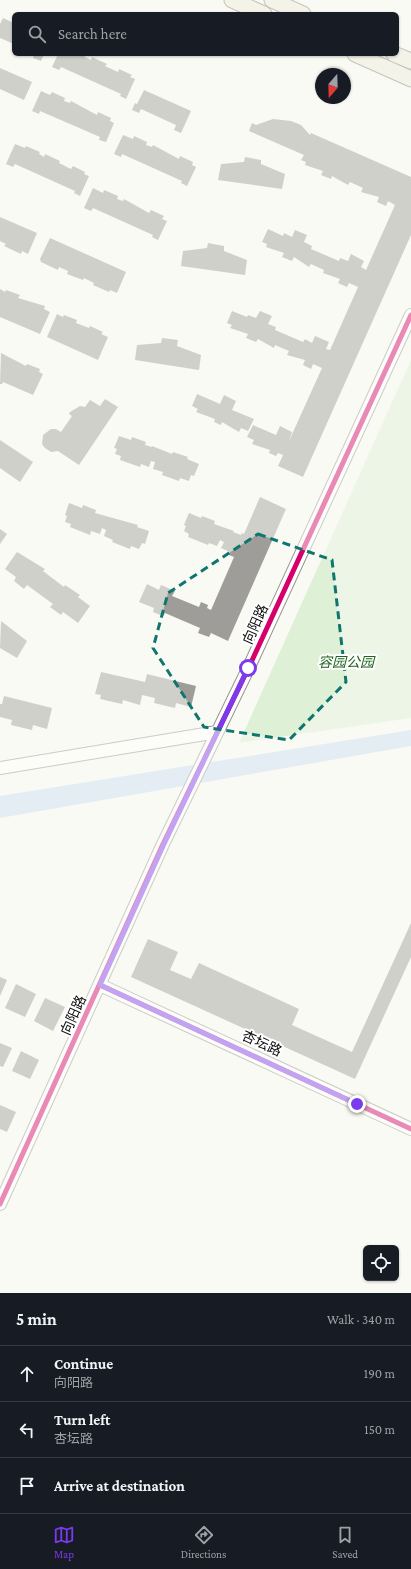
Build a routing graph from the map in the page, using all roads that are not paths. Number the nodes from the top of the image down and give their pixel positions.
1 (232, 0) edge
2 (272, 0) edge
3 (259, 12) edge
4 (299, 12) edge
5 (359, 56) edge
6 (398, 56) edge
7 (411, 62) edge
8 (411, 79) edge
9 (411, 315) edge
10 (217, 732) junction
11 (0, 768) edge
12 (100, 985) junction
13 (411, 1129) edge
14 (0, 1204) edge

1 - 3 main road
2 - 4 main road
5 - 8 main road
6 - 7 main road
9 - 10 street, 向阳路
10 - 11 street
10 - 12 street, 向阳路
12 - 13 street, 杏坛路
12 - 14 street, 向阳路

